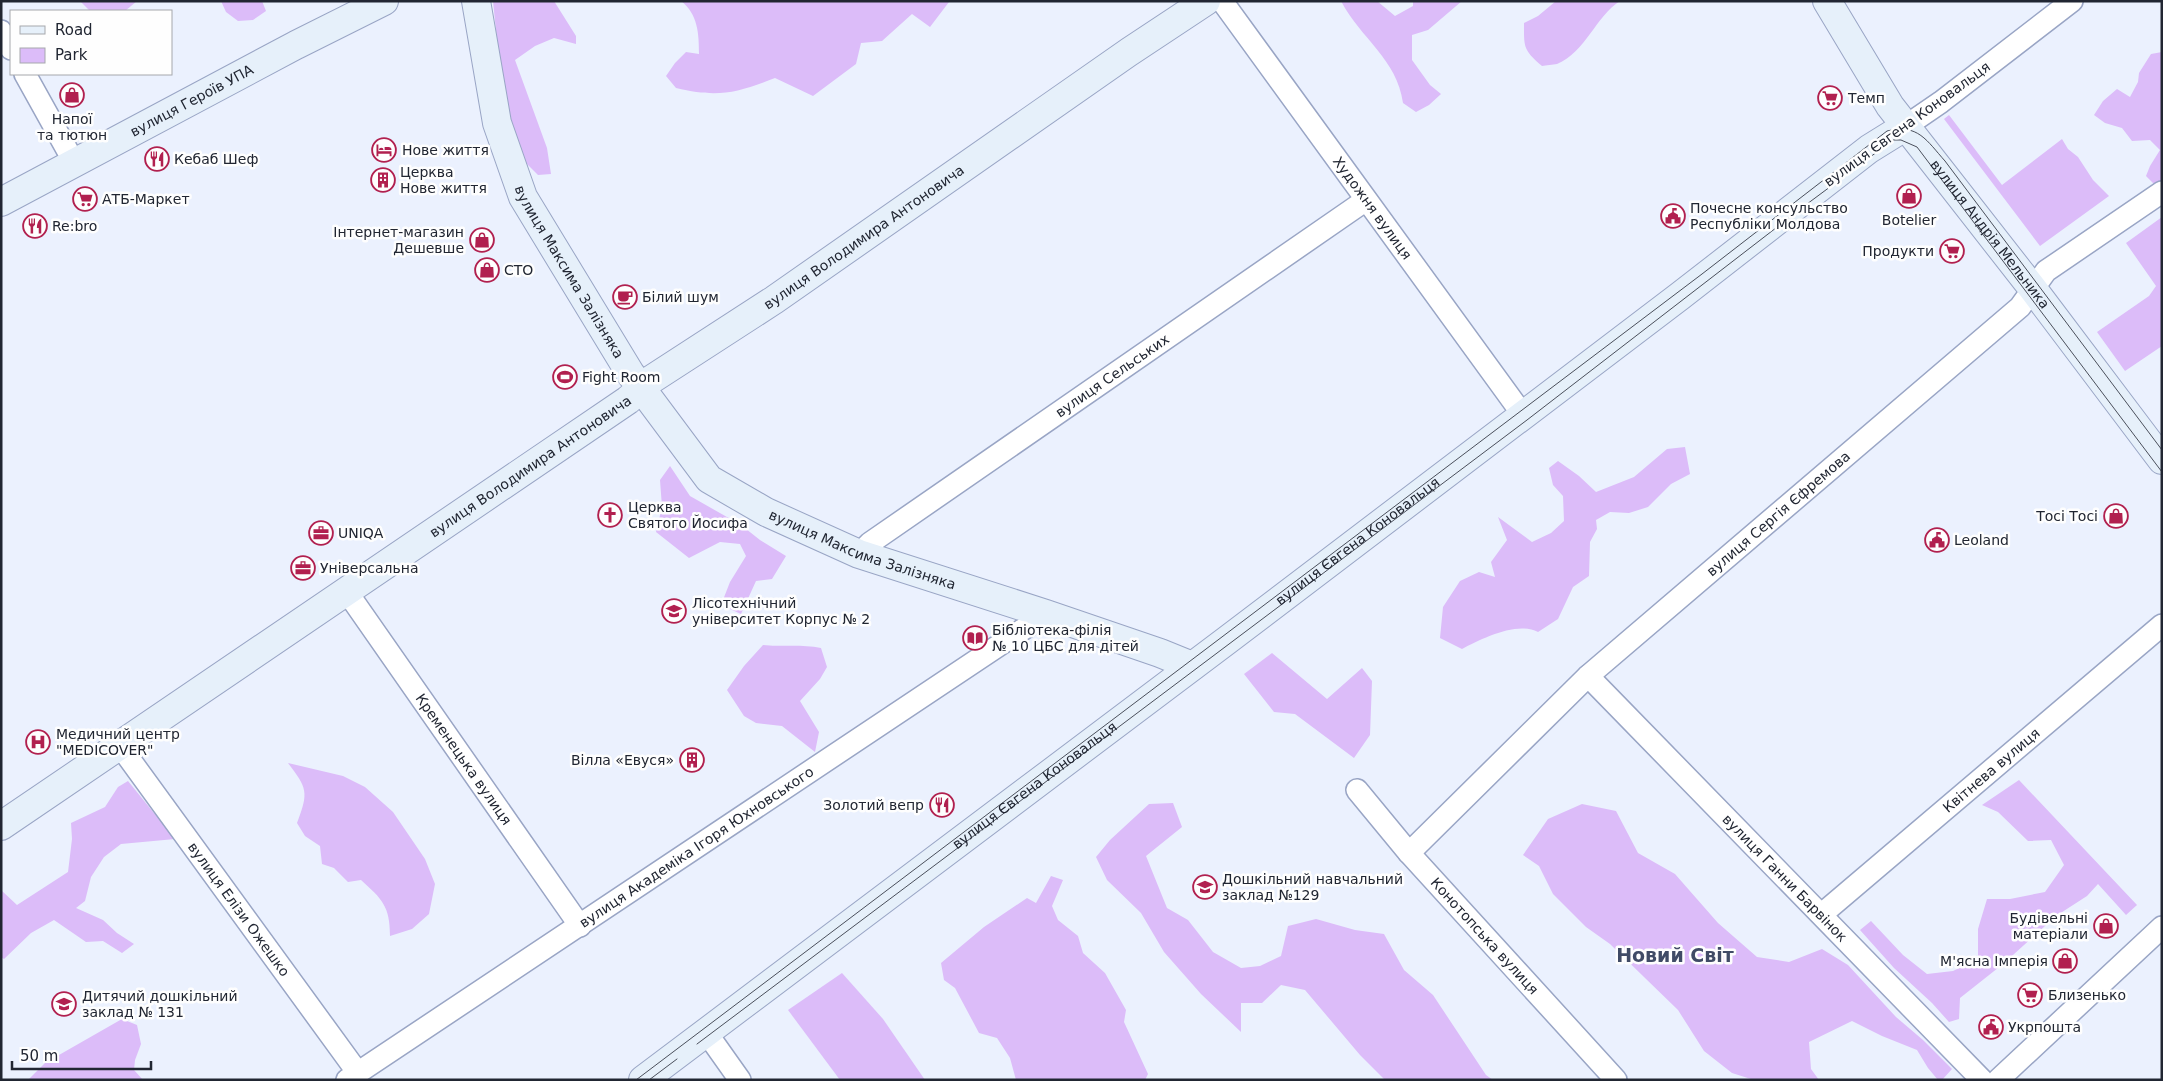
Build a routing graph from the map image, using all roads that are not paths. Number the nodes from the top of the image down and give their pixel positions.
1 (384, 1) edge
2 (476, 1) edge
3 (1206, 1) edge
4 (1222, 1) edge
5 (1827, 1) edge
6 (2072, 1) edge
7 (1, 31) edge
8 (10, 47) edge
9 (26, 75) edge
10 (1906, 126) junction
11 (75, 164) junction
12 (2162, 192) edge
13 (1366, 200) junction
14 (1, 202) edge
15 (2033, 288) junction
16 (641, 388) junction
17 (1523, 415) junction
18 (2162, 460) edge
19 (859, 554) junction
20 (347, 592) junction
21 (1046, 614) junction
22 (2162, 625) edge
23 (1192, 666) junction
24 (1588, 676) junction
25 (120, 746) junction
26 (1356, 790) dead end
27 (1, 826) edge
28 (1409, 853) junction
29 (1822, 914) junction
30 (580, 926) junction
31 (2162, 927) edge
32 (706, 1032) junction
33 (353, 1076) edge
34 (643, 1080) edge
35 (740, 1080) edge
36 (1616, 1080) edge
37 (1982, 1080) edge
38 (1998, 1080) edge

1 - 11 street, вулиця Героїв УПА
2 - 16 street, вулиця Максима Залізняка
3 - 16 street, вулиця Володимира Антоновича
4 - 13 street, Художня вулиця
5 - 10 street, вулиця Андрія Мельника
6 - 10 street, вулиця Євгена Коновальця
7 - 8 street
9 - 11 street
10 - 15 street, вулиця Андрія Мельника
10 - 17 street, вулиця Євгена Коновальця
11 - 14 street, вулиця Героїв УПА
12 - 15 street, вулиця Сергія Єфремова
13 - 17 street, Художня вулиця
13 - 19 street, вулиця Сельських
15 - 18 street, вулиця Андрія Мельника
15 - 24 street, вулиця Сергія Єфремова
16 - 19 street, вулиця Максима Залізняка
16 - 20 street, вулиця Володимира Антоновича
17 - 23 street, вулиця Євгена Коновальця
19 - 21 street, вулиця Максима Залізняка
20 - 25 street, вулиця Володимира Антоновича
20 - 30 street, Кременецька вулиця
21 - 23 street, вулиця Максима Залізняка
21 - 30 street, вулиця Академіка Ігоря Юхновського
22 - 29 street, Квітнева вулиця
23 - 32 street, вулиця Євгена Коновальця
24 - 28 street, вулиця Сергія Єфремова
24 - 29 street, вулиця Ганни Барвінок
25 - 27 street, вулиця Володимира Антоновича
25 - 33 street, вулиця Елізи Ожешко
26 - 28 street, Конотопська вулиця
28 - 36 street, Конотопська вулиця
29 - 37 street, вулиця Ганни Барвінок
30 - 33 street, вулиця Академіка Ігоря Юхновського
31 - 38 street
32 - 34 street, вулиця Євгена Коновальця
32 - 35 street

